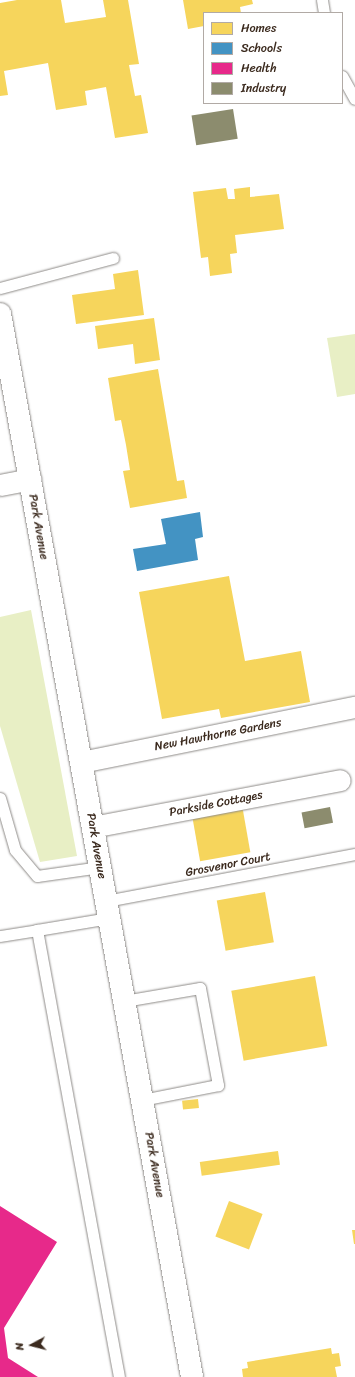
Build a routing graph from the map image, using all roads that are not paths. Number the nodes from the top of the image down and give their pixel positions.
1 (322, 0) edge
2 (324, 12) edge
3 (343, 78) edge
4 (355, 99) edge
5 (113, 258) dead end
6 (0, 288) edge
7 (0, 314) edge
8 (30, 479) junction
9 (0, 485) edge
10 (355, 707) edge
11 (81, 762) junction
12 (340, 780) dead end
13 (0, 798) edge
14 (92, 827) junction
15 (355, 854) edge
16 (100, 867) junction
17 (108, 910) junction
18 (37, 930) junction
19 (0, 936) edge
20 (124, 1002) junction
21 (142, 1100) junction
22 (119, 1377) edge
23 (192, 1377) edge

1 - 2 lane
3 - 4 lane
5 - 6 lane
7 - 8 street, Park Avenue
8 - 9 street
8 - 11 street, Park Avenue
10 - 11 street, New Hawthorne Gardens
11 - 14 street, Park Avenue
12 - 14 street, Parkside Cottages
13 - 16 lane
14 - 16 street, Park Avenue
15 - 17 lane, Grosvenor Court
16 - 17 street, Park Avenue
17 - 18 lane, Grosvenor Court
17 - 20 street, Park Avenue
18 - 19 lane, Grosvenor Court
18 - 22 lane
20 - 21 street, Park Avenue
20 - 21 lane
21 - 23 street, Park Avenue

